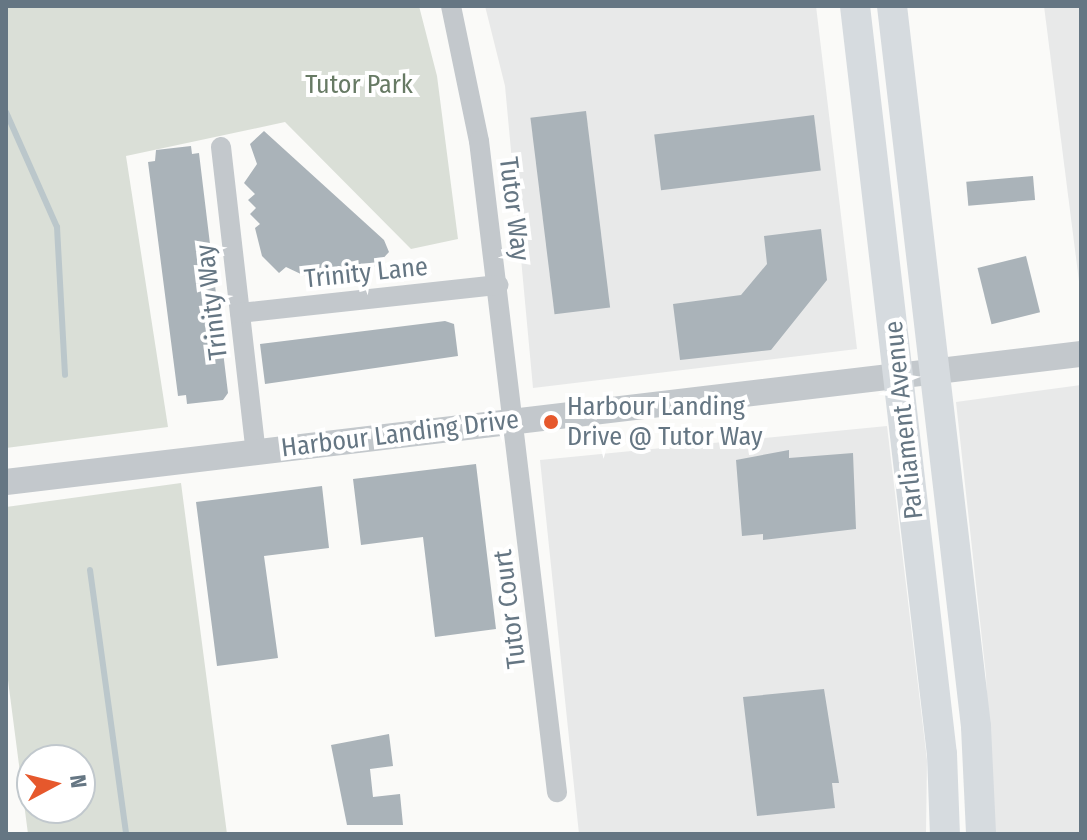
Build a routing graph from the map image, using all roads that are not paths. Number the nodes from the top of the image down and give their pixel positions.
1 (451, 6) edge
2 (855, 6) edge
3 (892, 6) edge
4 (221, 147) dead end
5 (498, 285) junction
6 (240, 313) junction
7 (1081, 354) edge
8 (935, 372) junction
9 (899, 376) junction
10 (515, 421) junction
11 (256, 452) junction
12 (6, 482) edge
13 (557, 792) dead end
14 (945, 834) edge
15 (981, 834) edge

1 - 5 street, Tutor Way
2 - 9 main road, Parliament Avenue
3 - 8 main road, Parliament Avenue
4 - 6 street, Trinity Way
5 - 6 street, Trinity Lane
5 - 10 street, Tutor Way
6 - 11 street, Trinity Way
7 - 8 street, Harbour Landing Drive
8 - 9 street, Harbour Landing Drive
8 - 15 main road, Parliament Avenue
9 - 10 street, Harbour Landing Drive
9 - 14 main road, Parliament Avenue
10 - 11 street, Harbour Landing Drive
10 - 13 street, Tutor Court
11 - 12 street, Harbour Landing Drive

